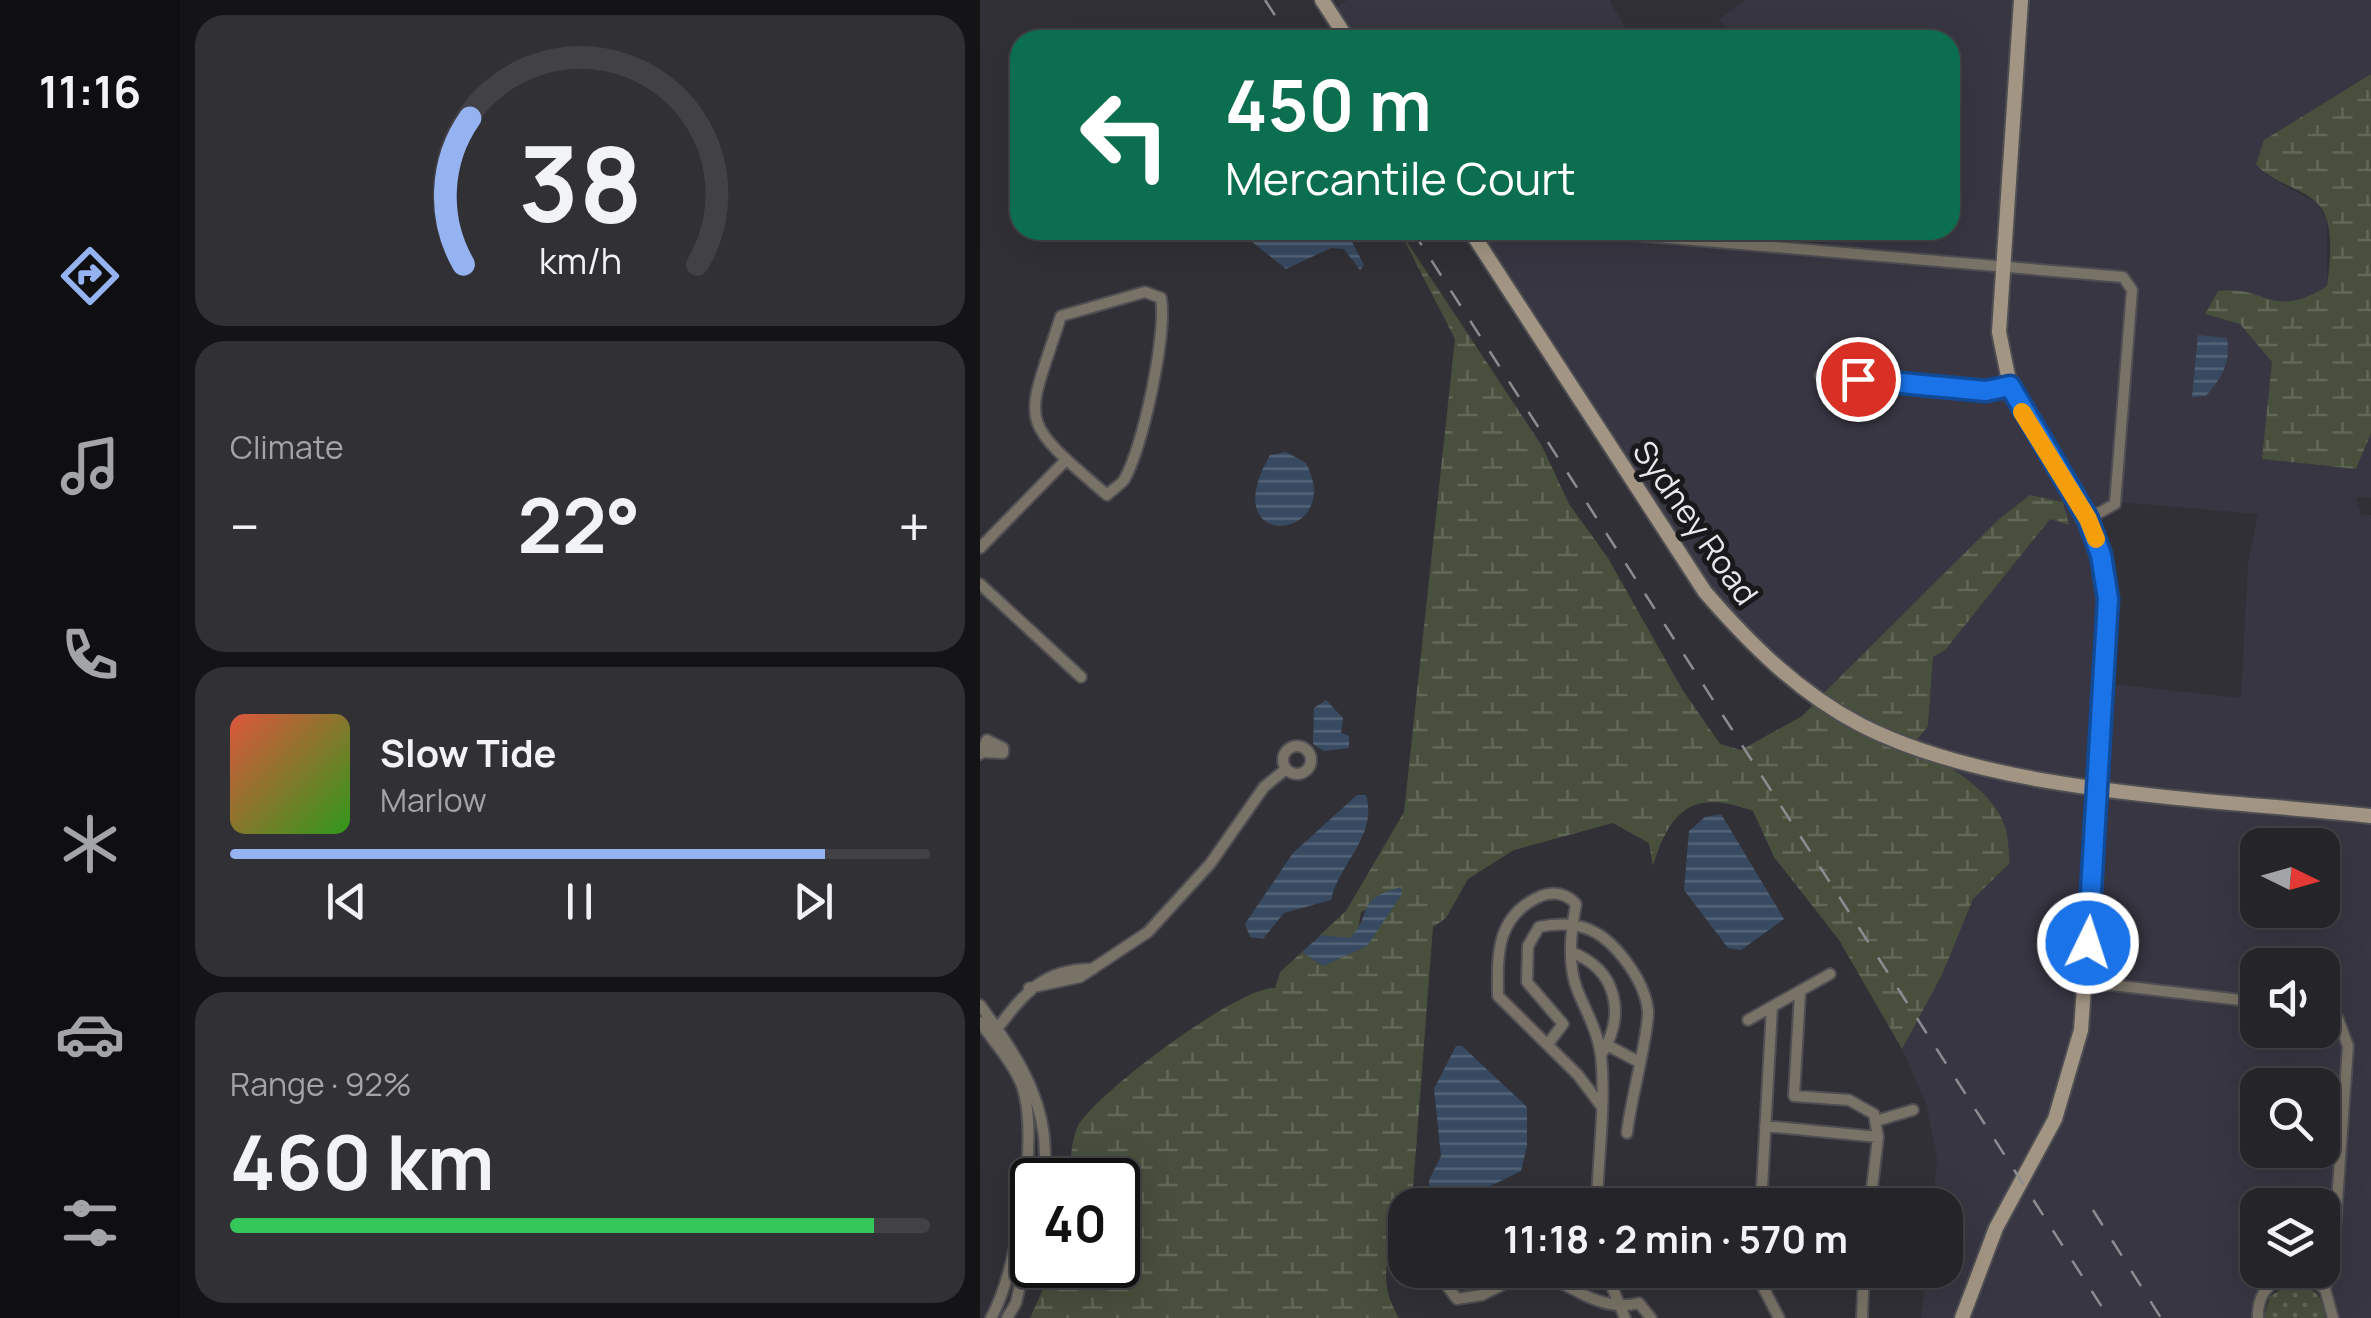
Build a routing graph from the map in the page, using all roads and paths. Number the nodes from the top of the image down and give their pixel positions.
1 (1322, 0) edge
2 (2021, 0) edge
3 (1342, 30) edge
4 (1476, 240) edge
5 (1702, 240) edge
6 (2001, 264) junction
7 (1820, 376) dead end
8 (2010, 386) junction
9 (1066, 460) junction
10 (2088, 519) junction
11 (980, 548) edge
12 (980, 584) edge
13 (1082, 678) dead end
14 (1286, 768) dead end
15 (2098, 786) junction
16 (2371, 816) edge
17 (1572, 925) junction
18 (1572, 952) junction
19 (1830, 974) dead end
20 (2086, 982) junction
21 (1800, 993) junction
22 (2240, 1000) edge
23 (980, 1005) edge
24 (1772, 1007) junction
25 (1748, 1020) dead end
26 (980, 1022) edge
27 (2340, 1024) edge
28 (997, 1029) junction
29 (1548, 1044) junction
30 (1604, 1051) junction
31 (1638, 1061) junction
32 (1602, 1106) junction
33 (1913, 1110) dead end
34 (1876, 1120) junction
35 (1765, 1126) junction
36 (1627, 1133) dead end
37 (1878, 1137) junction
38 (1044, 1158) edge
39 (1595, 1188) edge
40 (1762, 1188) edge
41 (1872, 1188) edge
42 (2338, 1188) edge
43 (1019, 1288) edge
44 (1449, 1288) edge
45 (1494, 1288) edge
46 (1571, 1288) edge
47 (1612, 1288) edge
48 (1763, 1288) edge
49 (1863, 1288) edge
50 (2269, 1288) edge
51 (2325, 1288) edge
52 (1618, 1305) junction
53 (991, 1318) edge
54 (1007, 1318) edge
55 (1625, 1318) edge
56 (1651, 1318) edge
57 (1779, 1318) edge
58 (1862, 1318) edge
59 (1962, 1318) edge
60 (2258, 1318) edge
61 (2333, 1318) edge

1 - 3 street
2 - 6 street
4 - 15 street, Sydney Road
5 - 6 street
6 - 8 street
6 - 10 street
7 - 8 street
8 - 10 street
9 - 9 street
9 - 11 street
10 - 15 street
12 - 13 street
14 - 28 street
15 - 16 street, Sydney Road
15 - 20 street
17 - 18 street
17 - 29 street
17 - 29 street
17 - 31 street
18 - 30 street
18 - 30 street
19 - 21 street
20 - 22 street
20 - 59 street
21 - 24 street
21 - 34 street
23 - 28 street
24 - 25 street
24 - 35 street
26 - 53 street
27 - 42 street
28 - 38 street
29 - 32 street
30 - 31 street
30 - 32 street
31 - 36 street
32 - 39 street
33 - 34 street
34 - 37 street
35 - 37 street
35 - 40 street
37 - 41 street
43 - 54 street
44 - 45 street
46 - 52 street
47 - 52 street
48 - 57 street
49 - 58 street
50 - 60 street
51 - 61 street
52 - 55 street
52 - 56 street

